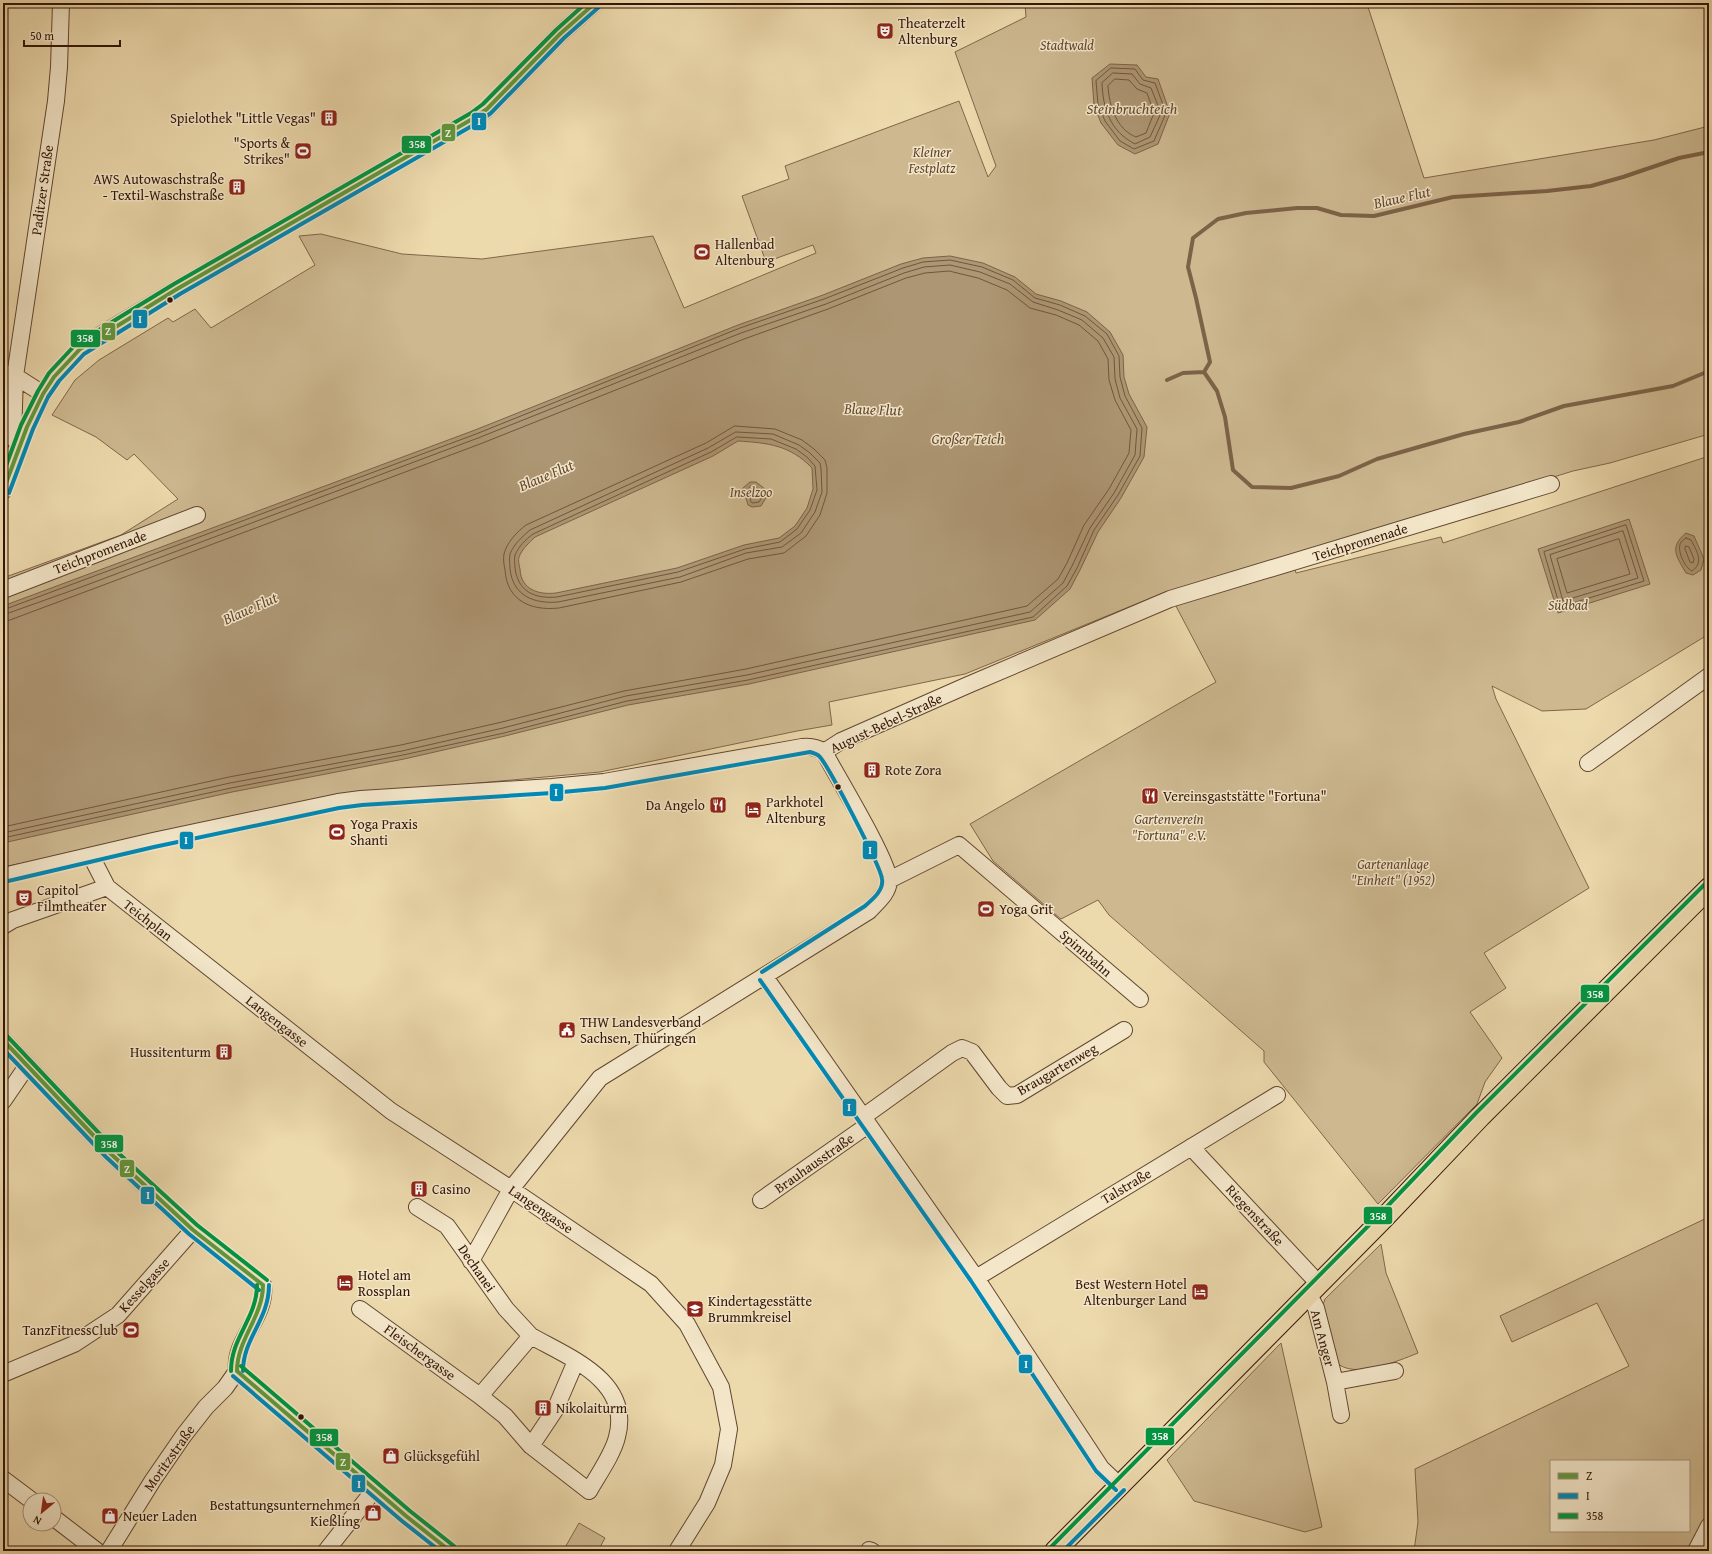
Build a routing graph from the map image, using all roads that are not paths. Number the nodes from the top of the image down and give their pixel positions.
1 (61, 3) edge
2 (595, 3) edge
3 (9, 375) edge
4 (43, 394) junction
5 (20, 447) junction
6 (1551, 484) dead end
7 (3, 491) edge
8 (197, 515) dead end
9 (3, 590) edge
10 (1170, 599) joint
11 (1709, 676) edge
12 (824, 752) junction
13 (1588, 763) dead end
14 (91, 856) junction
15 (3, 876) edge
16 (889, 880) junction
17 (107, 887) junction
18 (1709, 888) edge
19 (3, 926) edge
20 (190, 952) joint
21 (765, 977) junction
22 (1140, 999) dead end
23 (1124, 1030) dead end
24 (3, 1040) edge
25 (27, 1066) junction
26 (1276, 1095) dead end
27 (3, 1101) edge
28 (865, 1121) junction
29 (1191, 1147) junction
30 (511, 1189) junction
31 (761, 1200) dead end
32 (417, 1208) dead end
33 (193, 1230) junction
34 (471, 1261) junction
35 (976, 1278) junction
36 (1314, 1289) junction
37 (360, 1309) dead end
38 (531, 1336) junction
39 (576, 1361) junction
40 (237, 1371) junction
41 (1395, 1371) dead end
42 (3, 1374) edge
43 (1335, 1382) junction
44 (480, 1396) junction
45 (1341, 1415) dead end
46 (531, 1446) junction
47 (3, 1479) edge
48 (1120, 1486) junction
49 (375, 1489) junction
50 (22, 1493) edge
51 (62, 1524) edge
52 (1709, 1526) edge
53 (98, 1551) edge
54 (109, 1551) edge
55 (326, 1551) edge
56 (450, 1551) edge
57 (677, 1551) edge
58 (1056, 1551) edge
59 (1696, 1551) edge

1 - 3 street, Paditzer Straße
2 - 4 street
3 - 4 street
3 - 5 street, Paditzer Straße
4 - 5 street
5 - 7 street
6 - 10 street, Teichpromenade
8 - 9 street, Teichpromenade
10 - 12 street, August-Bebel-Straße
11 - 13 street
12 - 14 street, August-Bebel-Straße
12 - 16 street
14 - 15 street
14 - 17 street, Teichplan
16 - 21 street
16 - 22 street, Spinnbahn
17 - 19 street
17 - 20 street, Teichplan
18 - 36 main road
20 - 30 street, Langengasse
21 - 28 street, Brauhausstraße
21 - 30 street
23 - 28 street, Braugartenweg
24 - 25 street
25 - 27 street
25 - 33 street
26 - 29 street, Talstraße
28 - 31 street, Brauhausstraße
28 - 35 street, Brauhausstraße
29 - 35 street, Talstraße
29 - 36 street, Riegenstraße
30 - 34 street
30 - 57 street, Langengasse
32 - 34 street, Dechanei
33 - 40 street
33 - 42 street, Kesselgasse
34 - 38 street, Dechanei
35 - 48 street, Brauhausstraße
36 - 43 street, Am Anger
36 - 48 main road
37 - 44 street, Fleischergasse
38 - 39 street, Dechanei
38 - 44 street
39 - 46 street
39 - 46 street, Dechanei
40 - 49 street
40 - 54 street, Moritzstraße
41 - 43 street, Am Anger
43 - 45 street, Am Anger
44 - 46 street, Fleischergasse
47 - 50 street
48 - 58 main road
49 - 55 street
49 - 56 street
51 - 53 street
52 - 59 street

